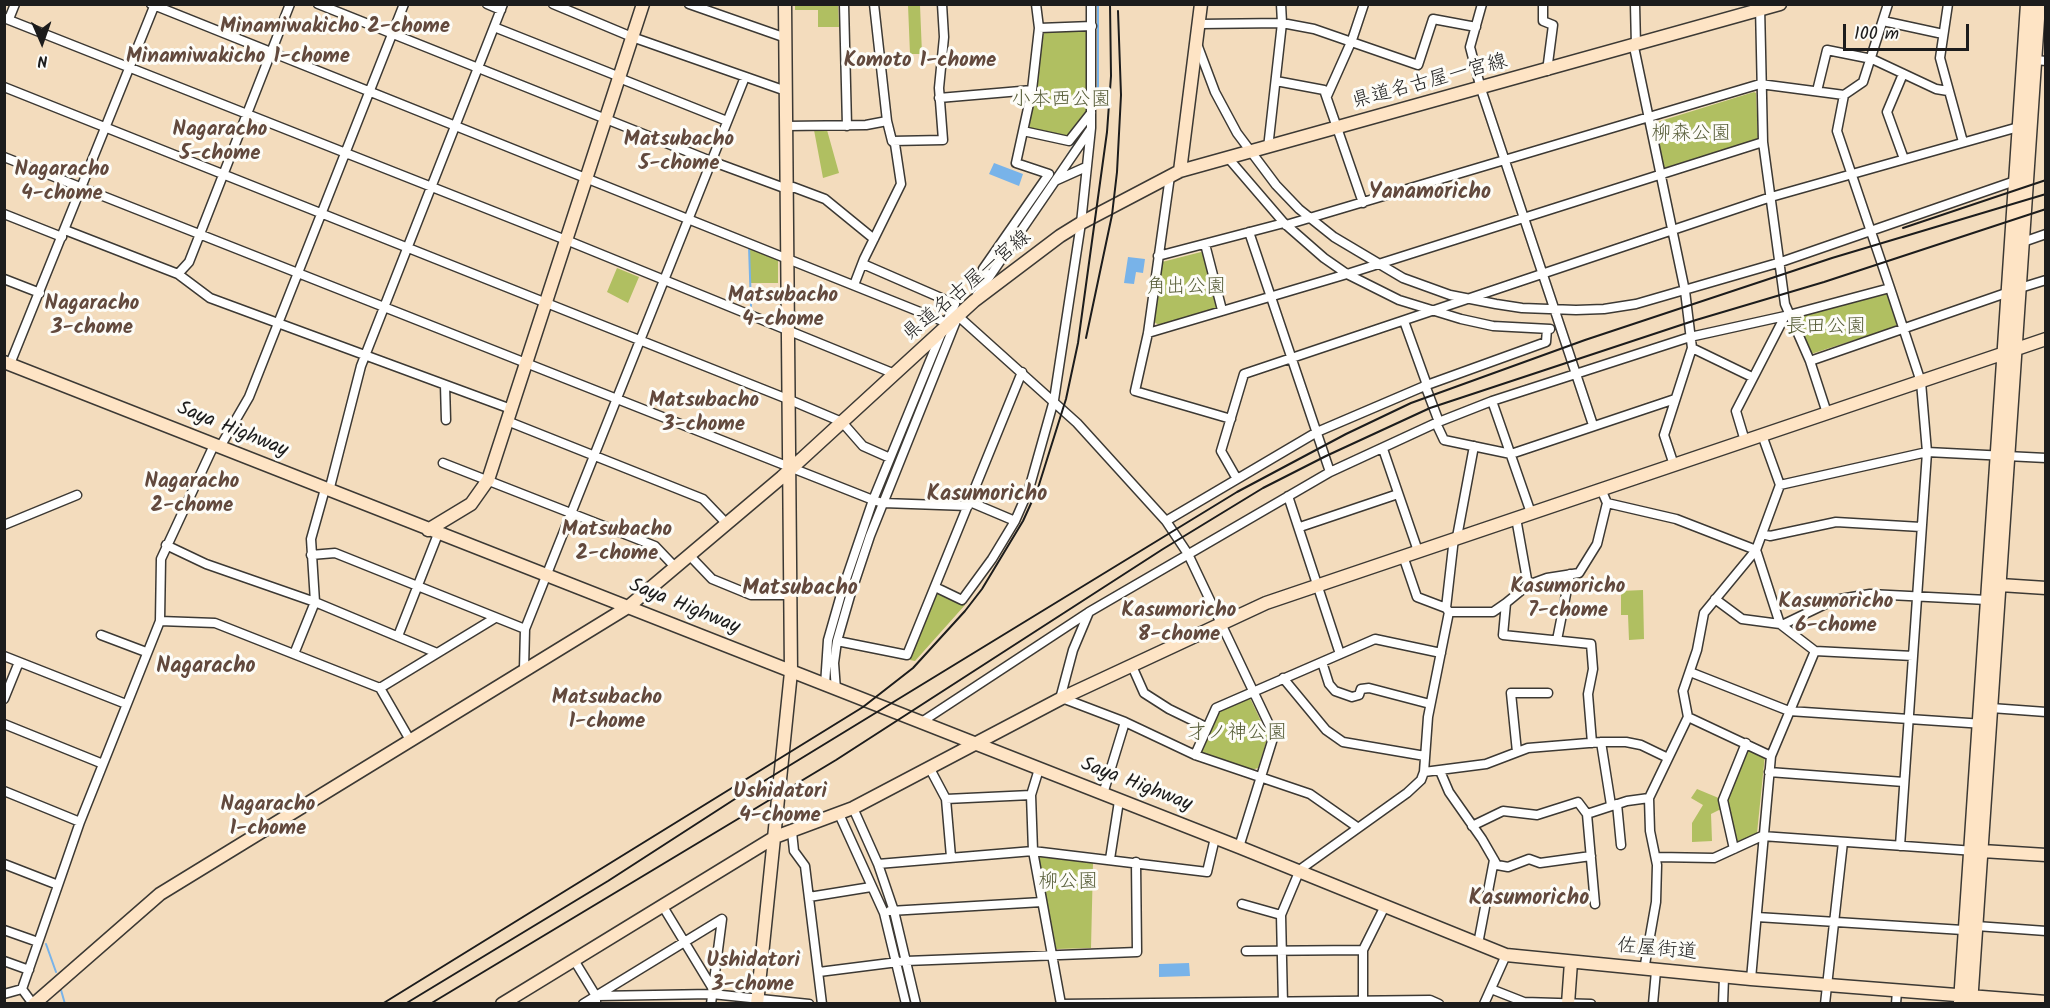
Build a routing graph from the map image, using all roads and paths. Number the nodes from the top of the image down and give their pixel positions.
1 (15, 4) edge
2 (290, 4) edge
3 (318, 4) edge
4 (404, 4) edge
5 (487, 4) edge
6 (553, 4) edge
7 (643, 4) edge
8 (689, 4) edge
9 (785, 4) edge
10 (844, 4) edge
11 (874, 4) edge
12 (942, 4) edge
13 (1036, 4) edge
14 (1091, 4) edge
15 (1201, 4) edge
16 (1281, 4) edge
17 (1364, 4) edge
18 (1482, 4) edge
19 (1543, 4) edge
20 (1635, 4) edge
21 (1780, 4) edge
22 (1888, 4) edge
23 (1948, 4) edge
24 (2027, 4) edge
25 (2039, 4) edge
26 (153, 5) edge
27 (502, 7) edge
28 (1760, 8) edge
29 (7, 19) edge
30 (1883, 21) junction
31 (1200, 24) junction
32 (1282, 24) junction
33 (1092, 26) junction
34 (494, 27) junction
35 (1039, 27) junction
36 (1476, 27) junction
37 (392, 34) junction
38 (1943, 34) junction
39 (632, 37) junction
40 (786, 38) junction
41 (1352, 40) junction
42 (1197, 42) junction
43 (1635, 47) junction
44 (271, 53) junction
45 (1872, 59) junction
46 (2041, 61) edge
47 (130, 67) junction
48 (478, 68) junction
49 (1547, 71) junction
50 (1903, 74) junction
51 (745, 77) junction
52 (620, 78) junction
53 (1276, 81) junction
54 (1760, 84) junction
55 (4, 87) edge
56 (1481, 89) junction
57 (1032, 90) junction
58 (786, 91) junction
59 (1818, 91) junction
60 (1948, 91) junction
61 (369, 92) junction
62 (1327, 96) junction
63 (1844, 96) junction
64 (939, 98) junction
65 (248, 113) junction
66 (1090, 113) junction
67 (1648, 117) junction
68 (606, 119) junction
69 (727, 121) junction
70 (887, 121) junction
71 (2028, 121) junction
72 (455, 126) junction
73 (786, 126) junction
74 (847, 126) junction
75 (106, 128) junction
76 (1091, 128) junction
77 (1337, 129) junction
78 (1023, 131) junction
79 (892, 141) junction
80 (1763, 142) junction
81 (1963, 142) junction
82 (1268, 148) junction
83 (345, 153) junction
84 (1251, 153) junction
85 (4, 156) edge
86 (1229, 159) junction
87 (1904, 159) junction
88 (1505, 160) junction
89 (711, 161) junction
90 (1086, 167) junction
91 (222, 173) junction
92 (1175, 174) junction
93 (1659, 175) junction
94 (1851, 175) junction
95 (588, 179) junction
96 (1057, 180) junction
97 (2015, 181) junction
98 (82, 185) junction
99 (431, 187) junction
100 (787, 189) junction
101 (1771, 197) junction
102 (1363, 204) junction
103 (321, 213) junction
104 (4, 214) edge
105 (1524, 217) junction
106 (688, 218) junction
107 (1311, 218) junction
108 (1081, 223) junction
109 (1285, 224) junction
110 (1670, 231) junction
111 (1871, 231) junction
112 (200, 232) junction
113 (1249, 232) junction
114 (63, 233) junction
115 (2046, 234) edge
116 (873, 239) junction
117 (566, 240) junction
118 (2023, 242) junction
119 (1205, 244) junction
120 (407, 247) junction
121 (1158, 256) junction
122 (788, 259) junction
123 (1781, 262) junction
124 (863, 264) junction
125 (1377, 264) junction
126 (298, 271) junction
127 (178, 274) junction
128 (1347, 274) junction
129 (1542, 274) junction
130 (988, 276) junction
131 (4, 279) edge
132 (663, 280) junction
133 (2046, 280) edge
134 (854, 285) junction
135 (1890, 288) junction
136 (2020, 288) junction
137 (1685, 291) junction
138 (2006, 292) junction
139 (40, 293) junction
140 (1270, 295) junction
141 (1468, 298) junction
142 (974, 301) junction
143 (546, 302) junction
144 (384, 305) junction
145 (1552, 308) junction
146 (1222, 310) junction
147 (1433, 311) junction
148 (1787, 315) junction
149 (1404, 321) junction
150 (278, 324) junction
151 (949, 324) junction
152 (1903, 327) junction
153 (1546, 329) junction
154 (1560, 329) junction
155 (788, 331) junction
156 (1148, 333) junction
157 (1690, 337) junction
158 (639, 339) junction
159 (2046, 339) edge
160 (2017, 347) junction
161 (1692, 348) junction
162 (2004, 352) junction
163 (364, 357) junction
164 (1292, 358) junction
165 (1810, 361) junction
166 (526, 362) junction
167 (7, 363) edge
168 (1022, 372) junction
169 (895, 374) junction
170 (1575, 374) junction
171 (1752, 377) junction
172 (1921, 382) junction
173 (445, 385) junction
174 (1426, 385) junction
175 (616, 397) junction
176 (1675, 399) junction
177 (790, 400) junction
178 (1054, 400) junction
179 (1492, 401) junction
180 (1827, 413) junction
181 (509, 415) junction
182 (1230, 419) junction
183 (446, 420) dead end
184 (842, 422) junction
185 (1437, 422) junction
186 (1593, 425) junction
187 (1317, 432) junction
188 (1762, 435) junction
189 (1745, 441) junction
190 (217, 446) junction
191 (1474, 446) junction
192 (1383, 448) junction
193 (1927, 452) junction
194 (1511, 454) junction
195 (594, 456) junction
196 (2003, 456) junction
197 (890, 458) junction
198 (2046, 458) edge
199 (443, 463) dead end
200 (1674, 465) junction
201 (790, 467) junction
202 (1330, 472) junction
203 (1237, 479) junction
204 (488, 480) junction
205 (1780, 484) junction
206 (1601, 489) junction
207 (327, 490) junction
208 (1398, 494) junction
209 (77, 495) dead end
210 (1288, 496) junction
211 (873, 500) junction
212 (1607, 503) junction
213 (883, 504) junction
214 (969, 504) junction
215 (1531, 513) junction
216 (572, 514) junction
217 (1516, 518) junction
218 (1015, 521) junction
219 (1166, 521) junction
220 (727, 524) junction
221 (4, 525) edge
222 (1300, 527) junction
223 (1921, 527) junction
224 (433, 532) junction
225 (1762, 534) junction
226 (1455, 538) junction
227 (166, 546) junction
228 (1756, 550) junction
229 (1418, 551) junction
230 (1188, 554) junction
231 (311, 555) junction
232 (690, 556) junction
233 (1403, 556) junction
234 (676, 568) junction
235 (1570, 573) junction
236 (546, 576) junction
237 (417, 585) junction
238 (1318, 585) junction
239 (1528, 585) junction
240 (2000, 585) junction
241 (935, 587) junction
242 (2046, 588) edge
243 (790, 595) junction
244 (1917, 595) junction
245 (1715, 599) junction
246 (1987, 600) junction
247 (315, 602) junction
248 (1506, 603) junction
249 (628, 607) junction
250 (1448, 610) junction
251 (1089, 612) junction
252 (495, 618) junction
253 (160, 621) junction
254 (1221, 623) junction
255 (1781, 625) junction
256 (525, 629) junction
257 (101, 635) dead end
258 (398, 636) junction
259 (1557, 640) junction
260 (837, 641) junction
261 (1815, 651) junction
262 (146, 652) junction
263 (437, 652) junction
264 (1441, 653) junction
265 (294, 654) junction
266 (1340, 654) junction
267 (4, 656) edge
268 (1913, 656) junction
269 (19, 662) junction
270 (1322, 662) junction
271 (1132, 666) junction
272 (524, 669) junction
273 (791, 672) junction
274 (1690, 672) junction
275 (1283, 678) junction
276 (830, 687) junction
277 (380, 688) junction
278 (1254, 691) junction
279 (1548, 693) dead end
280 (4, 699) edge
281 (1061, 699) junction
282 (126, 704) junction
283 (1430, 704) junction
284 (1991, 708) junction
285 (1790, 711) junction
286 (2046, 712) edge
287 (1688, 717) junction
288 (1908, 718) junction
289 (1125, 722) junction
290 (920, 723) junction
291 (4, 724) edge
292 (1984, 724) junction
293 (1206, 727) junction
294 (410, 740) junction
295 (1592, 742) junction
296 (1601, 742) junction
297 (1746, 743) junction
298 (973, 744) junction
299 (1516, 752) junction
300 (1195, 755) junction
301 (1425, 756) junction
302 (1771, 756) junction
303 (1668, 758) junction
304 (103, 764) junction
305 (929, 767) junction
306 (1039, 769) junction
307 (1440, 771) junction
308 (1424, 772) junction
309 (1769, 772) junction
310 (1261, 778) junction
311 (1904, 782) junction
312 (4, 792) edge
313 (1031, 795) junction
314 (1103, 795) junction
315 (1649, 798) junction
316 (946, 799) junction
317 (1119, 801) junction
318 (1614, 805) junction
319 (853, 808) junction
320 (838, 814) junction
321 (1587, 814) junction
322 (80, 822) junction
323 (1472, 826) junction
324 (1357, 827) junction
325 (792, 832) junction
326 (1762, 836) junction
327 (775, 837) junction
328 (1215, 838) junction
329 (1843, 842) junction
330 (1621, 845) dead end
331 (1900, 846) junction
332 (1239, 847) junction
333 (1734, 849) junction
334 (1033, 851) junction
335 (1976, 851) junction
336 (2046, 855) edge
337 (1591, 856) junction
338 (951, 857) junction
339 (1657, 857) junction
340 (1110, 859) junction
341 (1494, 860) junction
342 (1136, 862) junction
343 (4, 864) edge
344 (878, 864) junction
345 (1299, 872) junction
346 (58, 885) junction
347 (871, 887) junction
348 (809, 897) junction
349 (1042, 902) junction
350 (1242, 904) dead end
351 (1595, 904) dead end
352 (662, 905) junction
353 (1385, 906) junction
354 (894, 910) junction
355 (884, 913) junction
356 (1281, 915) junction
357 (1756, 917) junction
358 (1834, 923) junction
359 (1977, 926) junction
360 (4, 930) edge
361 (1964, 930) junction
362 (2046, 931) edge
363 (683, 941) junction
364 (38, 942) junction
365 (1478, 944) junction
366 (1281, 950) junction
367 (1363, 950) junction
368 (1246, 951) dead end
369 (1052, 954) junction
370 (1506, 955) junction
371 (4, 960) edge
372 (574, 960) junction
373 (906, 961) junction
374 (896, 962) junction
375 (1571, 962) junction
376 (29, 970) junction
377 (1650, 970) junction
378 (819, 972) junction
379 (1724, 977) junction
380 (1751, 980) junction
381 (1827, 985) junction
382 (22, 989) junction
383 (1491, 989) junction
384 (712, 991) junction
385 (4, 994) edge
386 (1897, 997) edge
387 (596, 1000) edge
388 (1966, 1000) edge
389 (757, 1001) edge
390 (1283, 1002) edge
391 (1364, 1002) edge
392 (2038, 1002) edge
393 (1060, 1003) edge
394 (1568, 1003) edge
395 (34, 1004) edge
396 (502, 1004) edge
397 (583, 1004) edge
398 (711, 1004) edge
399 (809, 1004) edge
400 (822, 1004) edge
401 (906, 1004) edge
402 (916, 1004) edge
403 (1439, 1004) edge
404 (1484, 1004) edge
405 (1591, 1004) edge
406 (1653, 1004) edge
407 (1723, 1004) edge
408 (1825, 1004) edge

1 - 29 street
2 - 44 street
3 - 37 street
4 - 37 street
5 - 27 street
6 - 39 street
7 - 39 street
8 - 40 street
9 - 40 street
10 - 74 street
11 - 70 street
12 - 64 street
13 - 35 street
14 - 33 street
15 - 31 street
16 - 32 street
17 - 41 street
18 - 36 street
19 - 49 street
20 - 43 street
21 - 28 street, 県道名古屋一宮線
22 - 30 street
23 - 38 street
24 - 71 street
25 - 46 street
26 - 44 street
26 - 47 street
27 - 34 street
28 - 43 street, 県道名古屋一宮線
28 - 54 street
29 - 47 street
30 - 38 street
30 - 45 street
31 - 32 street
31 - 42 street
32 - 41 street
32 - 53 street
33 - 35 street
33 - 66 street
34 - 48 street
34 - 52 street
35 - 57 street
36 - 41 street
36 - 56 street
37 - 48 street
37 - 61 street
38 - 60 street
39 - 51 street
39 - 52 street
40 - 58 street
41 - 62 street
42 - 84 street
42 - 92 street
43 - 49 street, 県道名古屋一宮線
43 - 67 street
44 - 61 street
44 - 65 street
45 - 50 street
45 - 59 street
45 - 63 street
46 - 71 street
47 - 65 street
47 - 75 street
48 - 68 street
48 - 72 street
49 - 56 street, 県道名古屋一宮線
50 - 60 street
50 - 87 street
51 - 58 street
51 - 69 street
52 - 68 street
52 - 69 street
53 - 62 street
53 - 82 street
54 - 59 street
54 - 67 street
54 - 80 street
55 - 75 street
56 - 77 street, 県道名古屋一宮線
56 - 88 street
57 - 64 street
57 - 78 street
58 - 73 street
59 - 63 street
60 - 81 street
61 - 72 street
61 - 83 street
62 - 77 street
63 - 94 street
64 - 79 street
65 - 83 street
65 - 91 street
66 - 76 street
66 - 78 street
67 - 88 street
67 - 93 street
68 - 89 street
68 - 95 street
69 - 89 street
70 - 74 street
70 - 79 street
71 - 81 street
71 - 97 street
71 - 118 street
72 - 95 street
72 - 99 street
73 - 74 street
73 - 100 street
75 - 91 street
75 - 98 street
76 - 90 street
76 - 96 street
77 - 82 street, 県道名古屋一宮線
77 - 102 street
78 - 130 street
79 - 116 street
80 - 93 street
80 - 101 street
81 - 87 street
82 - 84 street, 県道名古屋一宮線
83 - 99 street
83 - 103 street
84 - 86 street, 県道名古屋一宮線
84 - 107 street
85 - 98 street
86 - 92 street, 県道名古屋一宮線
86 - 109 street
87 - 94 street
88 - 102 street
88 - 105 street
89 - 100 street
89 - 106 street
90 - 96 street
90 - 108 street
91 - 103 street
91 - 112 street
92 - 108 street, 県道名古屋一宮線
92 - 121 street
93 - 105 street
93 - 110 street
94 - 101 street
94 - 111 street
95 - 106 street
95 - 117 street
96 - 130 street
97 - 111 street
97 - 138 street
98 - 112 street
98 - 114 street
99 - 117 street
99 - 120 street
100 - 116 street
100 - 122 street
101 - 110 street
101 - 123 street
102 - 107 street
103 - 120 street
103 - 126 street
104 - 114 street
105 - 125 street
105 - 129 street
106 - 122 street
106 - 132 street
107 - 109 street
107 - 125 street
108 - 142 street, 県道名古屋一宮線
108 - 178 street
109 - 113 street
109 - 128 street
110 - 129 street
110 - 137 street
111 - 123 street
111 - 135 street
112 - 126 street
112 - 127 street
113 - 119 street
113 - 140 street
114 - 127 street
114 - 139 street
115 - 118 street
116 - 124 street
117 - 132 street
117 - 143 street
118 - 136 street
119 - 121 street
119 - 146 street
120 - 143 street
120 - 144 street
121 - 156 street
122 - 134 street
122 - 155 street
123 - 137 street
123 - 148 street
124 - 134 street
124 - 151 street
125 - 128 street
125 - 141 street
126 - 144 street
126 - 150 street
127 - 150 street
128 - 140 street
128 - 147 street
129 - 141 street
129 - 145 street
130 - 142 street
131 - 139 street
132 - 155 street
132 - 158 street
133 - 136 street
134 - 151 street
135 - 148 street
135 - 152 street
136 - 160 street
137 - 145 street
137 - 157 street
138 - 152 street
138 - 162 street
139 - 167 street
140 - 146 street
140 - 164 street
141 - 145 street
141 - 147 street
142 - 151 street, 県道名古屋一宮線
143 - 158 street
143 - 166 street
144 - 163 street
144 - 166 street
145 - 154 street
146 - 156 street
147 - 149 street
147 - 153 street
148 - 157 street
148 - 165 street
148 - 171 street
149 - 164 street
149 - 174 street
150 - 163 street
150 - 190 street
151 - 168 street
151 - 169 street, 県道名古屋一宮線
151 - 197 street
151 - 213 street
152 - 165 street
152 - 172 street
153 - 154 street
153 - 174 street
154 - 170 street
155 - 169 street
155 - 177 street
156 - 182 street
157 - 161 street
157 - 170 street
158 - 175 street
158 - 177 street
159 - 160 street
160 - 162 street
160 - 196 street
161 - 171 street
161 - 176 street
162 - 172 street
162 - 196 street
163 - 173 street
163 - 207 street
164 - 182 street
164 - 187 street
165 - 180 street
166 - 175 street
166 - 181 street
167 - 190 street, Saya Highway
168 - 178 street
168 - 214 street
169 - 184 street, 県道名古屋一宮線
170 - 179 street
170 - 186 street
171 - 189 street
172 - 180 street
172 - 193 street
173 - 181 street
173 - 183 street
174 - 185 street
174 - 187 street
175 - 195 street
175 - 201 street
176 - 186 street
176 - 200 street
177 - 184 street
177 - 201 street
178 - 218 street
178 - 219 street
179 - 185 street
179 - 194 street
180 - 188 street
181 - 195 street
181 - 204 street
182 - 203 street
184 - 197 street
184 - 201 street, 県道名古屋一宮線
185 - 191 street
185 - 192 street
186 - 194 street
187 - 202 street
187 - 203 street
188 - 189 street
188 - 205 street
189 - 200 street
190 - 207 street, Saya Highway
190 - 227 street
191 - 194 street
191 - 226 street
192 - 202 street
192 - 208 street
193 - 196 street
193 - 205 street
193 - 223 street
194 - 215 street
195 - 216 street
195 - 220 street
196 - 198 street
196 - 240 street
196 - 246 street
197 - 211 street
199 - 204 street
200 - 206 street
201 - 211 street
201 - 220 street, 県道名古屋一宮線
201 - 243 street
202 - 210 street
203 - 219 street
204 - 216 street
204 - 224 street
205 - 225 street
206 - 212 street
206 - 215 street
207 - 224 street, Saya Highway
207 - 231 street
208 - 222 street
208 - 229 street
209 - 221 street
210 - 222 street
210 - 230 street
211 - 213 street
211 - 276 street
212 - 228 street
212 - 235 street
213 - 214 street
213 - 260 street
214 - 218 street
214 - 241 street
215 - 217 street
216 - 234 street
216 - 236 street
217 - 226 street
217 - 239 street
218 - 241 street
219 - 230 street
220 - 232 street, 県道名古屋一宮線
222 - 238 street
223 - 225 street
223 - 244 street
224 - 236 street, Saya Highway
224 - 237 street
225 - 228 street
226 - 229 street
226 - 250 street
227 - 247 street
227 - 253 street
228 - 245 street
228 - 255 street
229 - 233 street
230 - 251 street
230 - 254 street
231 - 237 street
231 - 247 street
232 - 234 street, 県道名古屋一宮線
232 - 243 street
233 - 238 street
233 - 250 street
234 - 249 street, 県道名古屋一宮線
235 - 239 street
235 - 259 street
236 - 249 street, Saya Highway
236 - 256 street
237 - 252 street
237 - 258 street
238 - 254 street
238 - 266 street
239 - 248 street
240 - 242 street
240 - 284 street
241 - 260 street
243 - 273 street
244 - 246 street
244 - 255 street
244 - 268 street
245 - 255 street
245 - 274 street
246 - 292 street
247 - 258 street
247 - 265 street
248 - 250 street
248 - 259 street
249 - 272 street, 県道名古屋一宮線
249 - 273 street, Saya Highway
250 - 264 street
251 - 281 street
251 - 290 street
252 - 256 street
252 - 263 street
253 - 262 street
253 - 265 street
254 - 271 street
254 - 278 street
255 - 261 street
256 - 272 street
257 - 262 street
258 - 263 street
259 - 295 street
260 - 276 street
261 - 268 street
261 - 285 street
262 - 282 street
263 - 277 street
264 - 266 street
264 - 283 street
265 - 277 street
266 - 270 street
267 - 269 street
268 - 288 street
269 - 280 street
269 - 282 street
270 - 275 street
270 - 283 street
271 - 281 street
271 - 293 street
272 - 294 street, 県道名古屋一宮線
273 - 276 street, Saya Highway
273 - 327 street
274 - 285 street
274 - 287 street
275 - 278 street
275 - 301 street
276 - 290 street, Saya Highway
277 - 294 street
278 - 293 street
278 - 310 street
279 - 299 street
281 - 289 street
281 - 298 street
282 - 304 street
283 - 301 street
284 - 286 street
284 - 292 street
285 - 288 street
285 - 302 street
287 - 297 street
287 - 303 street
288 - 292 street
288 - 311 street
289 - 300 street
289 - 314 street
290 - 298 street, Saya Highway
291 - 304 street
292 - 335 street
293 - 300 street
294 - 395 street, 県道名古屋一宮線
295 - 296 street
295 - 299 street
296 - 303 street
296 - 318 street
297 - 302 street
297 - 333 street
298 - 305 street
298 - 306 street, Saya Highway
299 - 307 street
300 - 310 street
301 - 308 street
302 - 309 street
303 - 315 street
304 - 322 street
305 - 316 street
305 - 319 street
306 - 313 street
306 - 314 street, Saya Highway
307 - 308 street
307 - 323 street
308 - 324 street
309 - 311 street
309 - 326 street
310 - 324 street
310 - 332 street
311 - 331 street
312 - 322 street
313 - 316 street
313 - 334 street
314 - 317 street, Saya Highway
315 - 318 street
315 - 339 street
316 - 338 street
317 - 328 street, Saya Highway
317 - 340 street
318 - 321 street
318 - 330 street
319 - 320 street
319 - 344 street
320 - 325 street
320 - 347 street
321 - 323 street
321 - 337 street
322 - 346 street
323 - 341 street
324 - 345 street
325 - 327 street
325 - 348 street
326 - 329 street
326 - 333 street
326 - 357 street
327 - 352 street
327 - 389 street
328 - 332 street, Saya Highway
328 - 342 street
329 - 331 street
329 - 358 street
331 - 335 street
332 - 345 street, 佐屋街道
333 - 339 street
334 - 338 street
334 - 340 street
334 - 349 street
335 - 336 street
335 - 359 street
335 - 361 street
337 - 341 street
337 - 351 street
338 - 344 street
339 - 377 street
340 - 342 street
341 - 365 street
342 - 369 street
343 - 346 street
344 - 354 street
345 - 353 street, 佐屋街道
345 - 356 street
346 - 364 street
347 - 348 street
347 - 355 street
348 - 378 street
349 - 354 street
349 - 369 street
350 - 356 street
352 - 363 street
352 - 372 street
353 - 365 street, 佐屋街道
353 - 367 street
354 - 355 street
354 - 373 street
355 - 374 street
356 - 366 street
357 - 358 street
357 - 380 street
358 - 361 street
358 - 381 street
359 - 362 street
359 - 388 street
360 - 364 street
361 - 388 street
363 - 384 street
363 - 384 street
363 - 387 street
364 - 376 street
365 - 370 street, 佐屋街道
366 - 367 street
366 - 368 street
366 - 390 street
367 - 391 street
369 - 373 street
369 - 393 street
370 - 375 street, 佐屋街道
370 - 383 street
371 - 376 street
372 - 387 street
372 - 396 street
373 - 374 street
373 - 402 street
374 - 378 street
374 - 401 street
375 - 377 street, 佐屋街道
375 - 394 street
376 - 382 street
377 - 379 street, 佐屋街道
377 - 406 street
378 - 400 street
379 - 380 street, 佐屋街道
379 - 407 street
380 - 381 street, 佐屋街道
381 - 386 street, 佐屋街道
381 - 408 street
382 - 385 street
382 - 395 street
383 - 394 street
383 - 404 street
384 - 387 street
384 - 389 street
384 - 398 street
386 - 388 street, 佐屋街道
387 - 397 street
388 - 392 street, 佐屋街道
389 - 399 street
390 - 391 street
390 - 393 street
391 - 403 street
394 - 405 street

